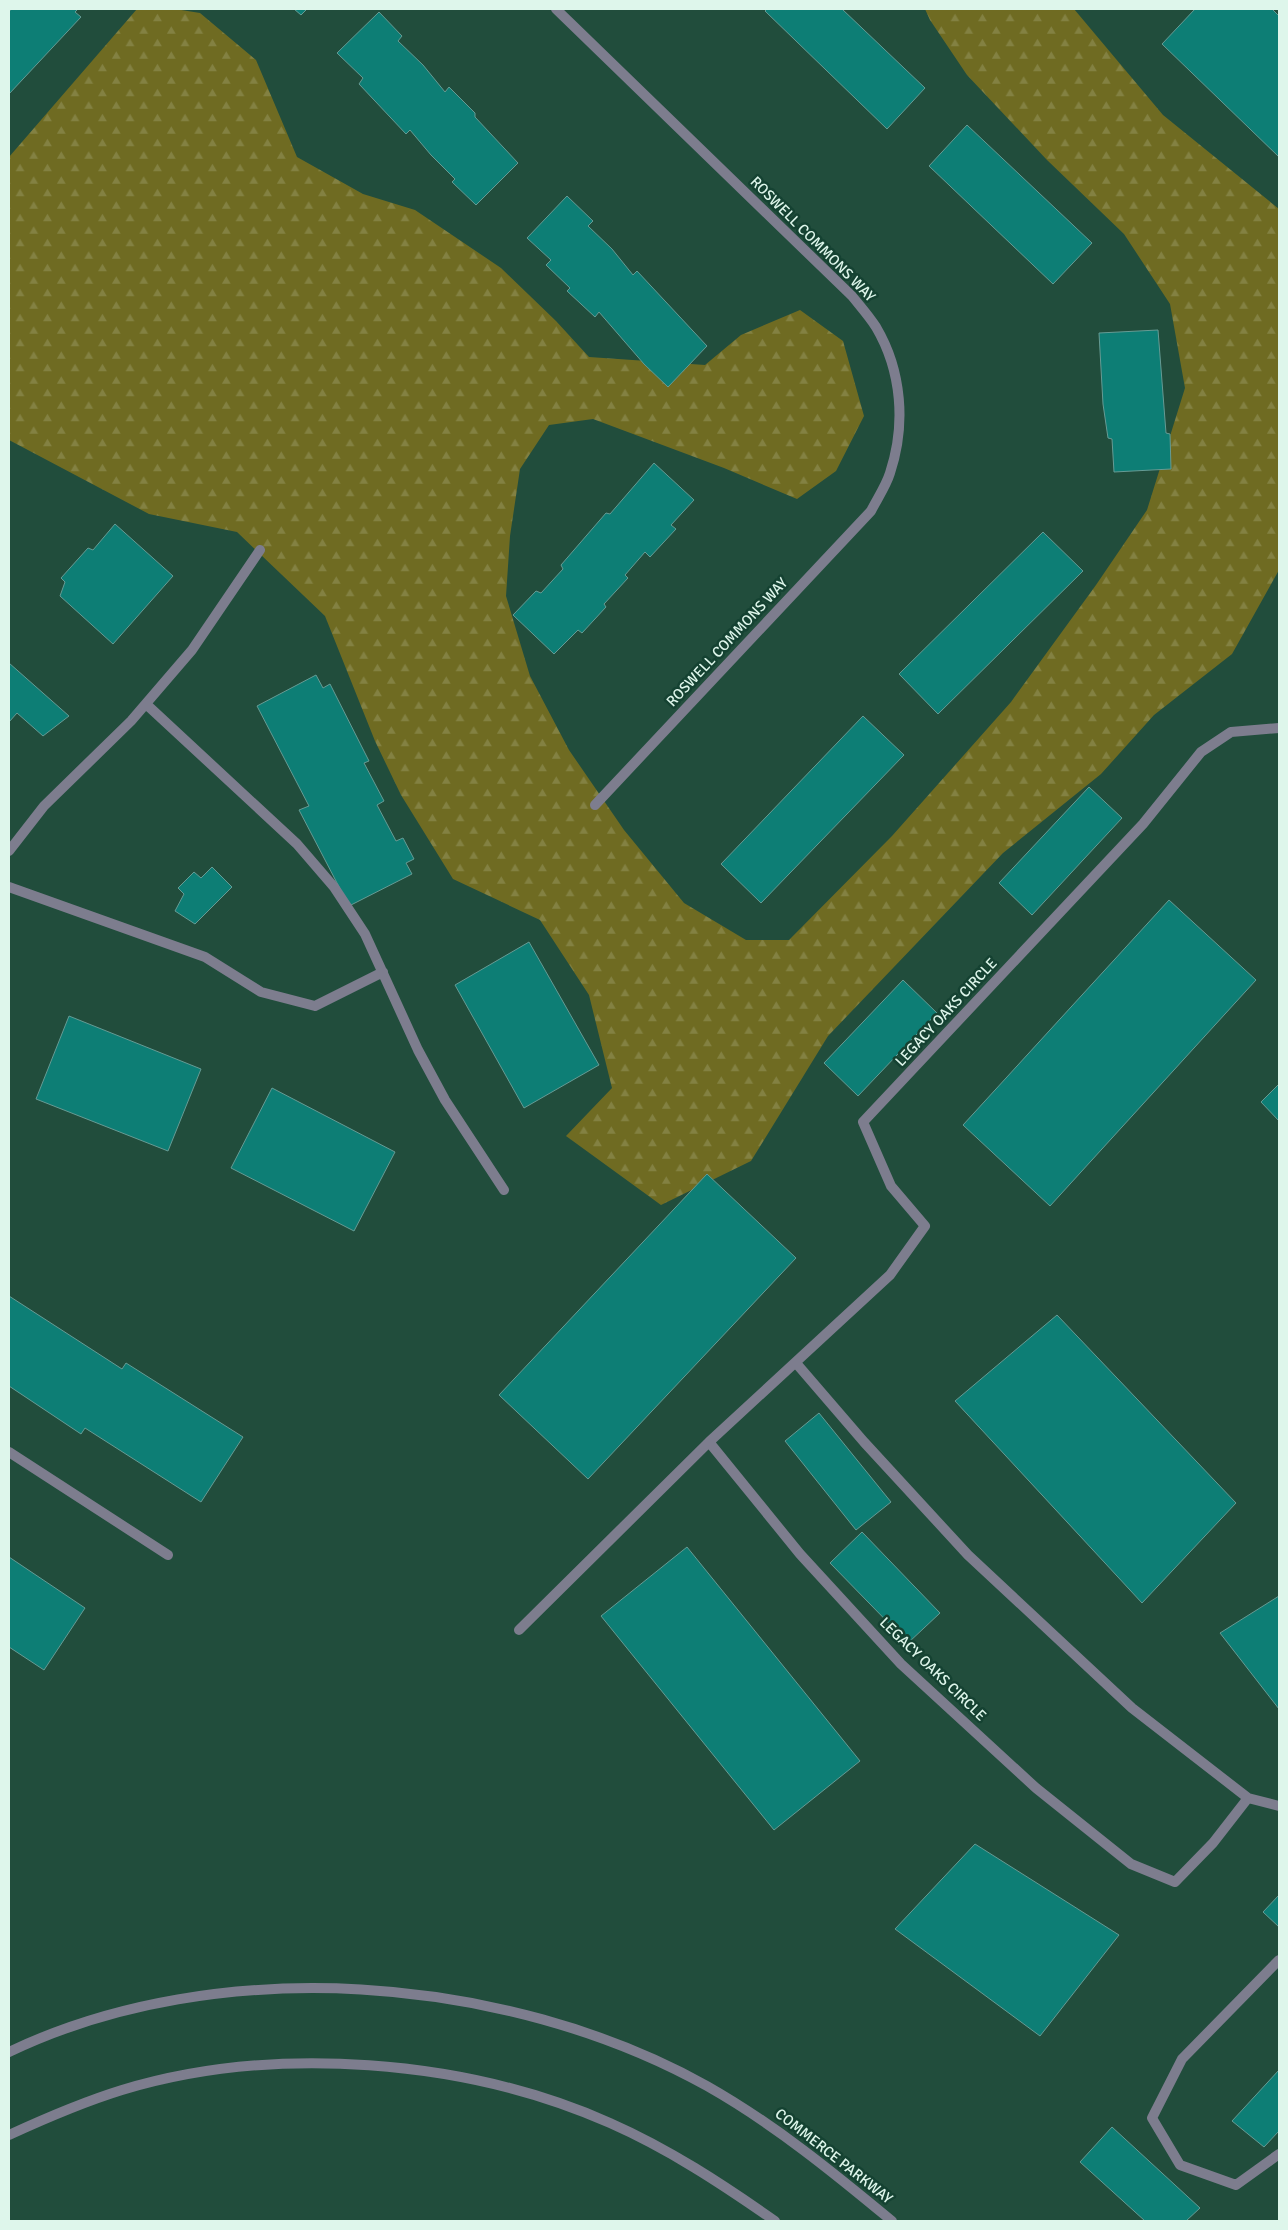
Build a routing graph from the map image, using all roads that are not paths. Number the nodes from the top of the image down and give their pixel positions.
1 (556, 9) edge
2 (260, 550) dead end
3 (146, 704) junction
4 (1279, 728) edge
5 (595, 805) dead end
6 (9, 851) edge
7 (9, 887) edge
8 (383, 972) junction
9 (504, 1190) dead end
10 (796, 1363) junction
11 (709, 1442) junction
12 (9, 1452) edge
13 (168, 1555) dead end
14 (519, 1630) dead end
15 (1248, 1798) junction
16 (1279, 1806) edge
17 (1279, 1960) edge
18 (9, 2052) edge
19 (9, 2135) edge
20 (1279, 2154) edge
21 (775, 2221) edge
22 (892, 2221) edge

1 - 5 street, ROSWELL COMMONS WAY
2 - 3 street
3 - 6 street
3 - 8 street
4 - 10 street, LEGACY OAKS CIRCLE
7 - 8 street
8 - 9 street
10 - 11 street, LEGACY OAKS CIRCLE
10 - 15 street
11 - 14 street
11 - 15 street, LEGACY OAKS CIRCLE
12 - 13 street
15 - 16 street
17 - 20 street
18 - 22 street, COMMERCE PARKWAY
19 - 21 street

